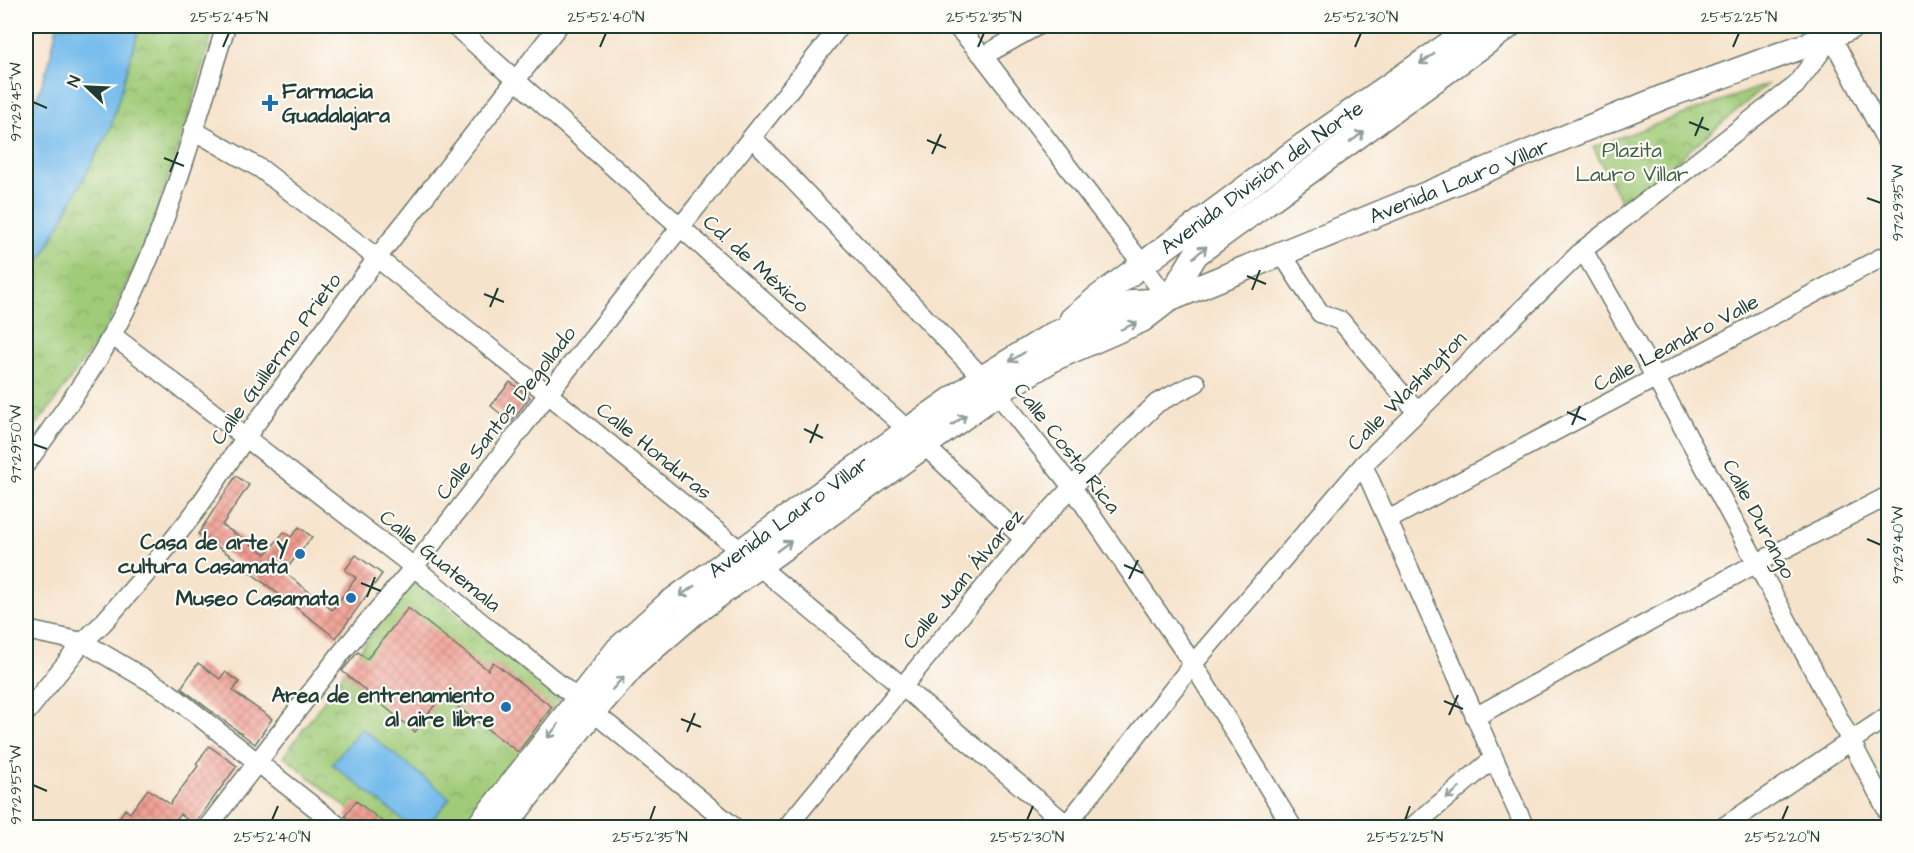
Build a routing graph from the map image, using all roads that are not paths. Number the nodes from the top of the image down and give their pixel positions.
1 (225, 26) edge
2 (455, 26) edge
3 (558, 26) edge
4 (840, 26) edge
5 (956, 26) edge
6 (1037, 26) edge
7 (1475, 26) edge
8 (1509, 26) edge
9 (1836, 29) edge
10 (983, 56) junction
11 (516, 80) junction
12 (194, 130) junction
13 (752, 137) junction
14 (1305, 144) junction
15 (1888, 144) edge
16 (1319, 165) junction
17 (681, 227) junction
18 (1583, 250) junction
19 (1282, 254) junction
20 (1888, 254) edge
21 (377, 258) junction
22 (1143, 265) junction
23 (1168, 300) junction
24 (112, 335) junction
25 (1052, 335) junction
26 (1657, 378) junction
27 (1196, 382) dead end
28 (989, 386) junction
29 (548, 394) junction
30 (1417, 412) junction
31 (246, 437) junction
32 (916, 438) junction
33 (26, 464) edge
34 (1363, 465) junction
35 (1072, 486) junction
36 (1888, 496) edge
37 (1388, 520) junction
38 (1024, 539) junction
39 (750, 559) junction
40 (1757, 563) junction
41 (414, 567) junction
42 (26, 630) edge
43 (83, 642) junction
44 (1193, 664) junction
45 (902, 687) junction
46 (585, 706) junction
47 (26, 714) edge
48 (1888, 716) edge
49 (1475, 717) junction
50 (1851, 742) junction
51 (1494, 758) junction
52 (259, 762) junction
53 (1888, 812) edge
54 (1068, 826) edge
55 (207, 828) edge
56 (341, 828) edge
57 (477, 828) edge
58 (503, 828) edge
59 (735, 828) edge
60 (786, 828) edge
61 (1293, 828) edge
62 (1411, 828) edge
63 (1525, 828) edge
64 (1722, 828) edge

1 - 12 street
2 - 11 street, Cd. de México
3 - 11 street, Calle Guillermo Prieto
4 - 13 street, Calle Santos Degollado
5 - 10 street
6 - 10 street
7 -> 14 main road, Avenida División del Norte
16 -> 8 main road, Avenida División del Norte
9 - 15 street
9 - 18 street, Calle Washington
9 - 19 main road, Avenida Lauro Villar
10 - 22 street
11 - 17 street, Cd. de México
11 - 21 street, Calle Guillermo Prieto
12 - 21 street, Calle Honduras
12 - 24 street
13 - 17 street, Calle Santos Degollado
13 - 28 street, Calle Costa Rica
14 - 16 main road
14 - 22 main road, Avenida División del Norte
23 -> 16 main road, Avenida División del Norte
17 - 29 street, Calle Santos Degollado
17 - 32 street, Cd. de México
18 - 26 street, Calle Durango
18 - 30 street, Calle Washington
19 - 23 main road, Avenida Lauro Villar
19 - 30 street
20 - 26 street, Calle Leandro Valle
21 - 29 street, Calle Honduras
21 - 31 street, Calle Guillermo Prieto
22 - 23 street
22 - 25 main road, Avenida División del Norte
23 - 25 main road, Avenida Lauro Villar
28 -> 23 main road, Avenida Lauro Villar
24 - 31 street, Calle Guatemala
24 - 33 street
25 -> 28 main road, Avenida Lauro Villar
26 - 37 street, Calle Leandro Valle
26 - 40 street, Calle Durango
27 - 35 street, Calle Juan Álvarez
28 - 32 main road, Avenida Lauro Villar
28 - 35 street, Calle Costa Rica
29 - 39 street, Calle Honduras
29 - 41 street, Calle Santos Degollado
30 - 34 street, Calle Washington
31 - 41 street, Calle Guatemala
31 - 43 street, Calle Guillermo Prieto
32 - 38 street, Cd. de México
32 - 39 main road, Avenida Lauro Villar
34 - 37 street
34 - 44 street, Calle Washington
35 - 38 street, Calle Juan Álvarez
35 - 44 street, Calle Costa Rica
36 - 40 street
37 - 49 street
38 - 45 street, Calle Juan Álvarez
39 - 45 street, Calle Honduras
39 - 46 main road, Avenida Lauro Villar
40 - 49 street
40 - 50 street, Calle Durango
41 - 46 street, Calle Guatemala
41 - 52 street, Calle Santos Degollado
42 - 43 street
43 - 47 street, Calle Guillermo Prieto
43 - 52 street
44 - 54 street, Calle Washington
44 - 61 street, Calle Costa Rica
45 - 54 street, Calle Honduras
45 - 60 street, Calle Juan Álvarez
46 -> 57 main road, Avenida Lauro Villar
46 - 58 main road, Avenida Lauro Villar
46 - 59 street, Calle Guatemala
48 - 50 street
49 - 51 street
50 - 53 street, Calle Durango
50 - 64 street
51 -> 62 street
51 - 63 street
52 - 55 street, Calle Santos Degollado
52 - 56 street

